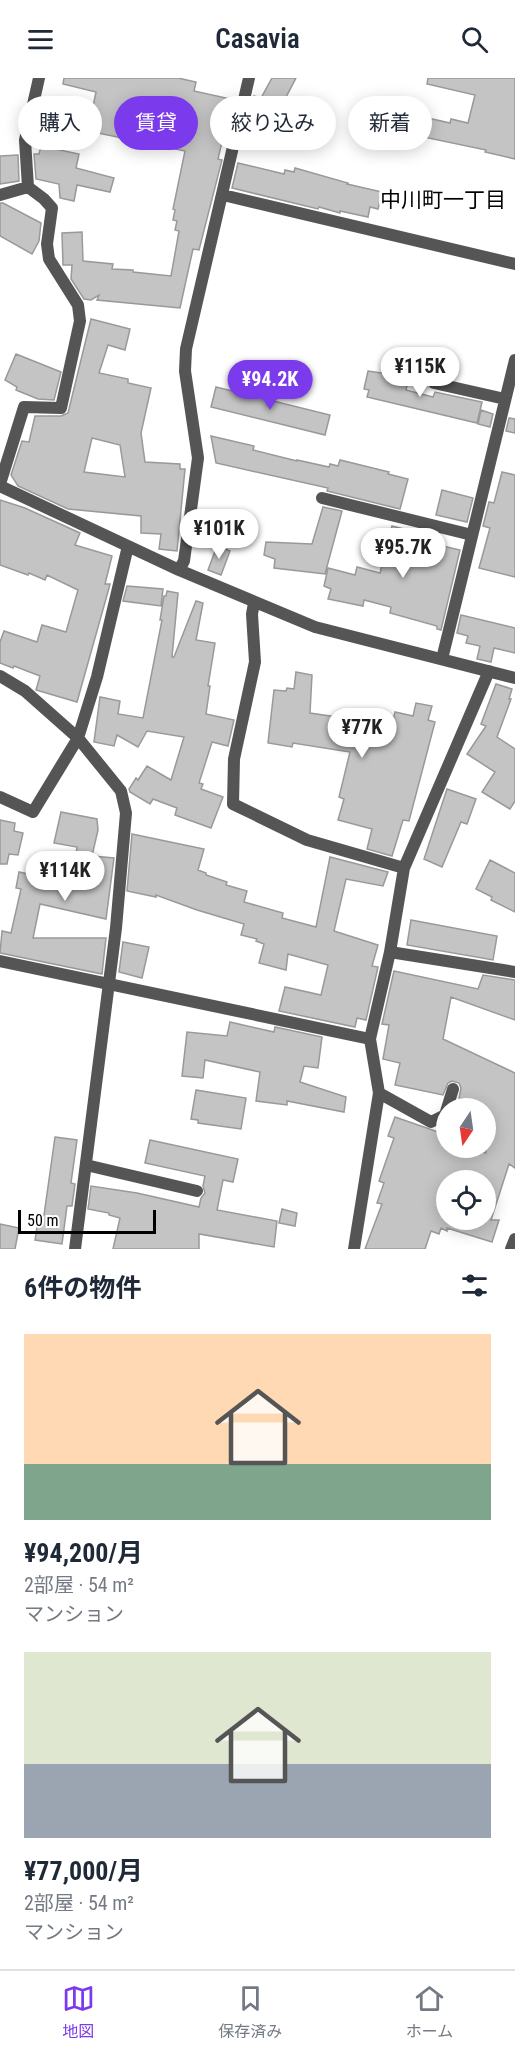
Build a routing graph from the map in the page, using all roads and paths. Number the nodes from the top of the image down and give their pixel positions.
1 (39, 78) edge
2 (249, 78) edge
3 (28, 187) junction
4 (0, 195) edge
5 (223, 195) junction
6 (515, 264) edge
7 (515, 360) edge
8 (435, 383) dead end
9 (506, 399) junction
10 (0, 485) edge
11 (322, 498) dead end
12 (472, 535) junction
13 (128, 546) junction
14 (179, 570) junction
15 (254, 603) junction
16 (442, 659) junction
17 (489, 671) junction
18 (0, 676) edge
19 (515, 678) edge
20 (78, 738) junction
21 (0, 797) edge
22 (404, 868) junction
23 (390, 952) junction
24 (0, 961) edge
25 (515, 972) edge
26 (108, 985) junction
27 (370, 1039) junction
28 (453, 1089) dead end
29 (379, 1093) junction
30 (86, 1165) junction
31 (197, 1191) dead end
32 (515, 1239) edge
33 (75, 1249) edge
34 (354, 1249) edge
35 (510, 1249) edge

1 - 3 street
2 - 5 street
3 - 4 street
3 - 10 street
5 - 6 street
5 - 14 street
7 - 9 street
8 - 9 street
9 - 12 street
10 - 13 street
11 - 12 street
12 - 16 street
13 - 14 street
13 - 20 street
14 - 15 street
15 - 16 street
15 - 22 street
16 - 17 street
17 - 19 street
17 - 22 street
18 - 20 street
20 - 21 street
20 - 26 street
22 - 23 street
23 - 25 street
23 - 27 street
24 - 26 street
26 - 27 street
26 - 30 street
27 - 29 street
28 - 29 street
29 - 34 street
30 - 31 street
30 - 33 street
32 - 35 street

